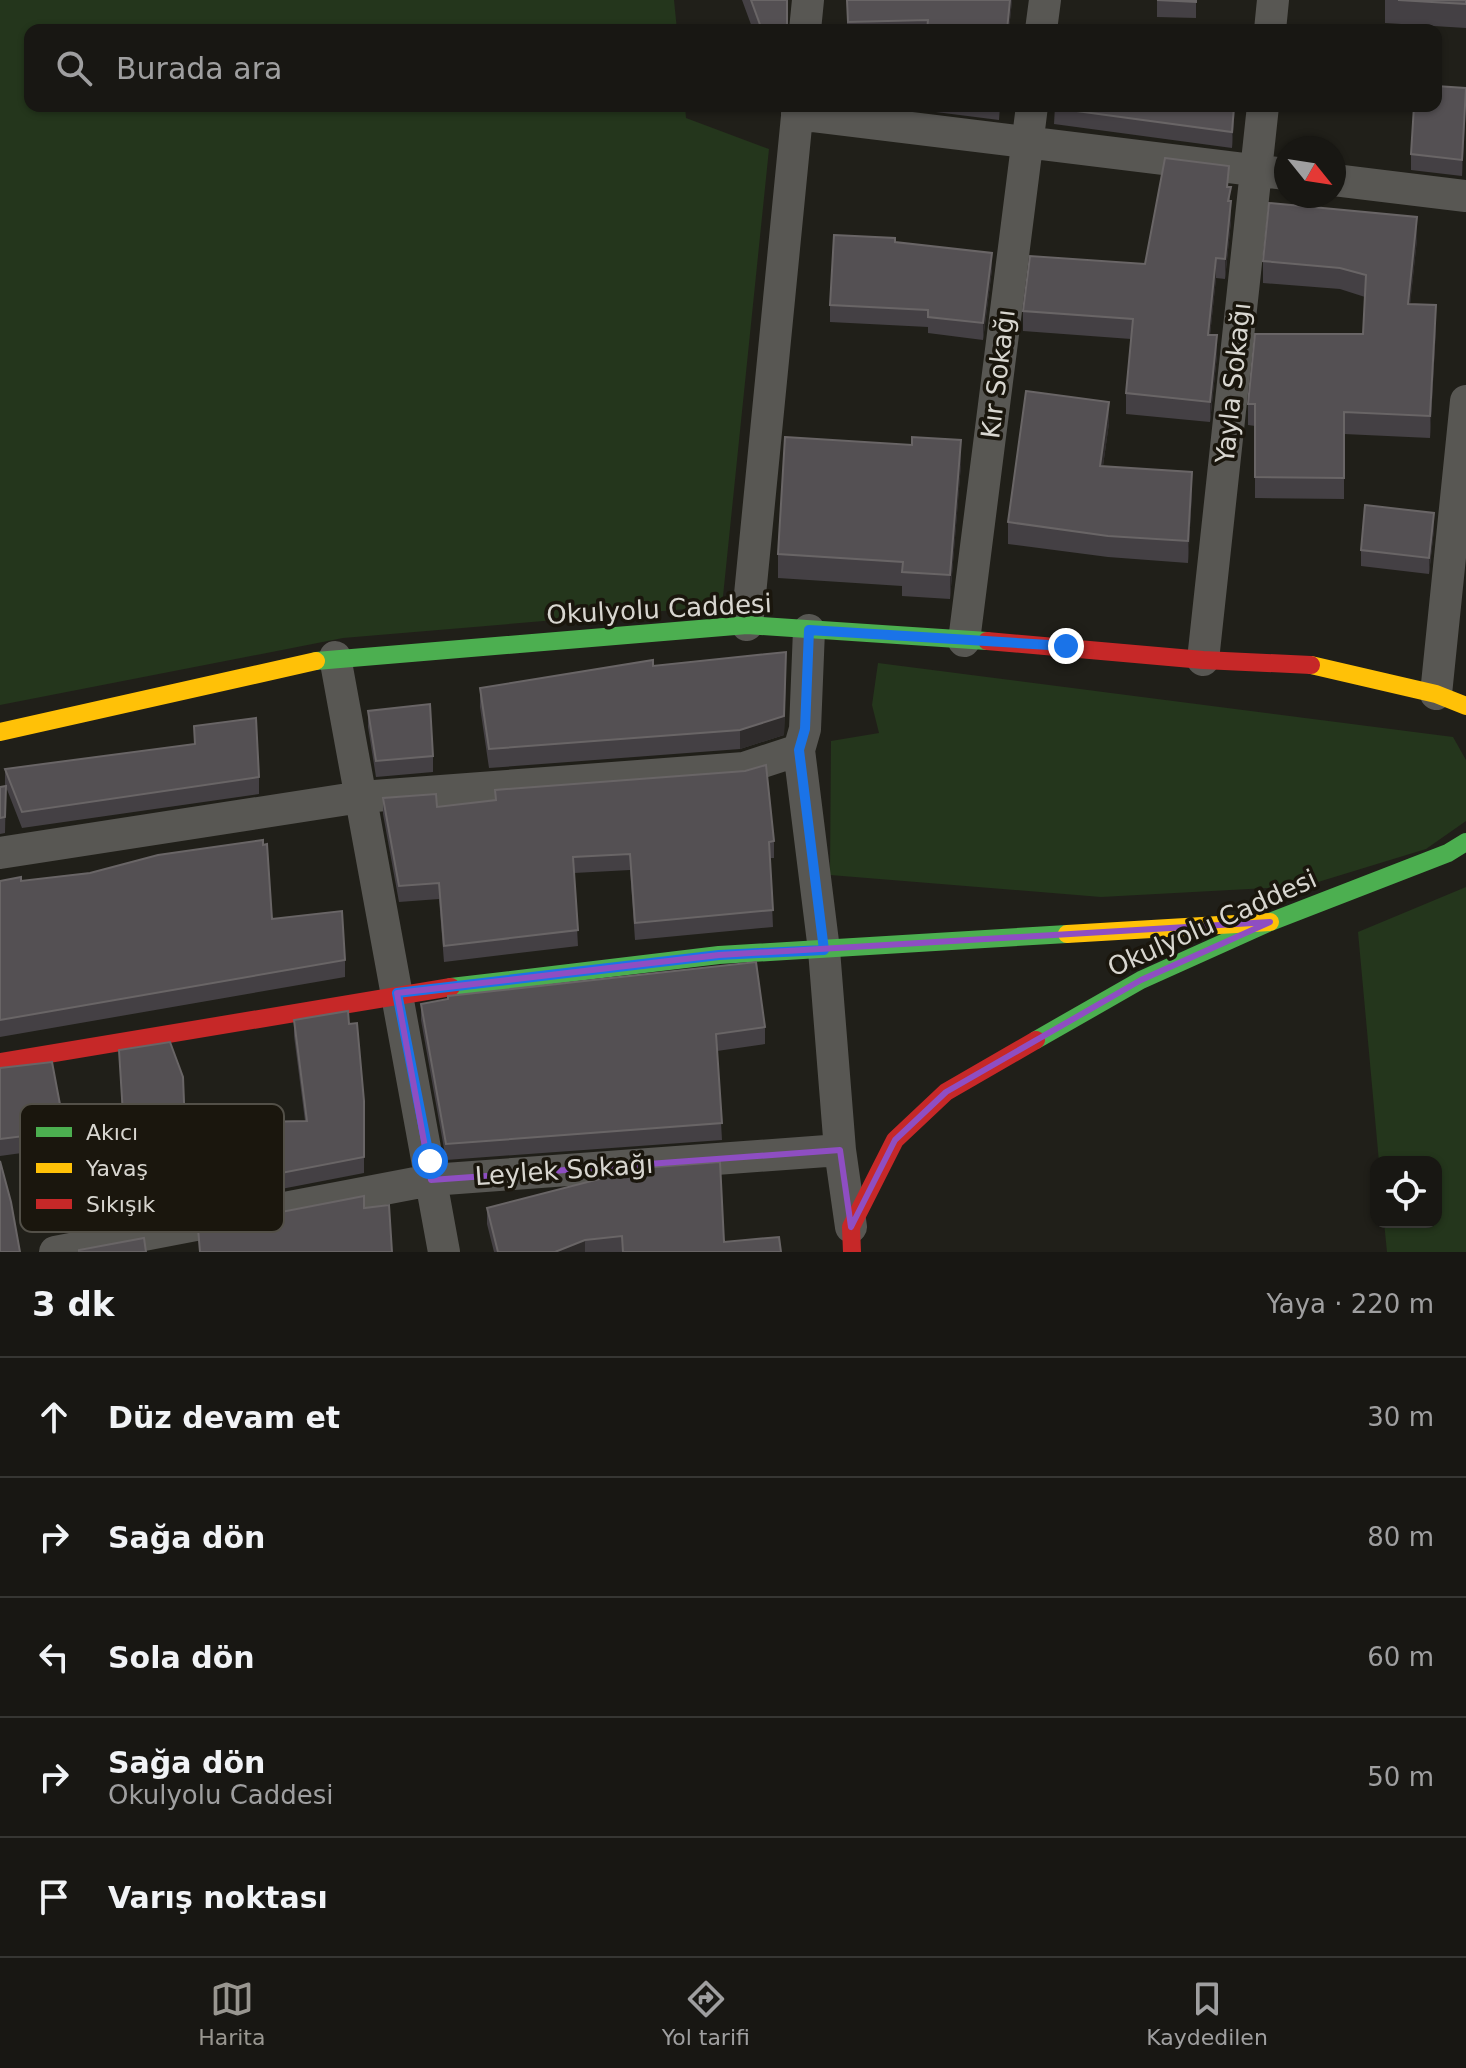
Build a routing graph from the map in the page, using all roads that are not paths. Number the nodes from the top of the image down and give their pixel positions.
1 (808, 0) edge
2 (1045, 0) edge
3 (1273, 0) edge
4 (806, 24) edge
5 (1042, 24) edge
6 (1271, 24) edge
7 (797, 112) edge
8 (811, 112) edge
9 (1031, 112) edge
10 (1264, 112) edge
11 (1027, 143) junction
12 (1271, 172) edge
13 (1346, 181) edge
14 (1466, 196) edge
15 (1466, 401) edge
16 (747, 625) junction
17 (809, 630) junction
18 (964, 641) junction
19 (335, 657) junction
20 (1203, 660) junction
21 (1436, 694) junction
22 (1466, 706) edge
23 (0, 732) edge
24 (799, 750) junction
25 (361, 797) junction
26 (1466, 842) edge
27 (0, 853) edge
28 (1270, 922) junction
29 (824, 950) junction
30 (397, 993) junction
31 (0, 1062) edge
32 (840, 1150) junction
33 (431, 1180) junction
34 (284, 1208) edge
35 (159, 1232) edge
36 (851, 1240) edge
37 (55, 1252) edge
38 (444, 1252) edge

1 - 4 street
2 - 5 street
3 - 6 street
7 - 16 street
8 - 11 street
9 - 11 street, Kır Sokağı
10 - 12 street, Yayla Sokağı
11 - 12 street
11 - 18 street, Kır Sokağı
12 - 20 street, Yayla Sokağı
13 - 14 street
15 - 21 street
16 - 17 street, Okulyolu Caddesi
16 - 19 street, Okulyolu Caddesi
17 - 18 street, Okulyolu Caddesi
17 - 24 street
18 - 20 street, Okulyolu Caddesi
19 - 23 street, Okulyolu Caddesi
19 - 25 street
20 - 21 street, Okulyolu Caddesi
21 - 22 street, Okulyolu Caddesi
24 - 25 street
24 - 29 street
25 - 27 street
25 - 30 street
26 - 28 street, Okulyolu Caddesi
28 - 29 street
28 - 36 street, Okulyolu Caddesi
29 - 30 street
29 - 32 street
30 - 31 street
30 - 33 street
32 - 33 street, Leylek Sokağı
32 - 36 street
33 - 34 street, Leylek Sokağı
33 - 38 street
35 - 37 street, Leylek Sokağı

